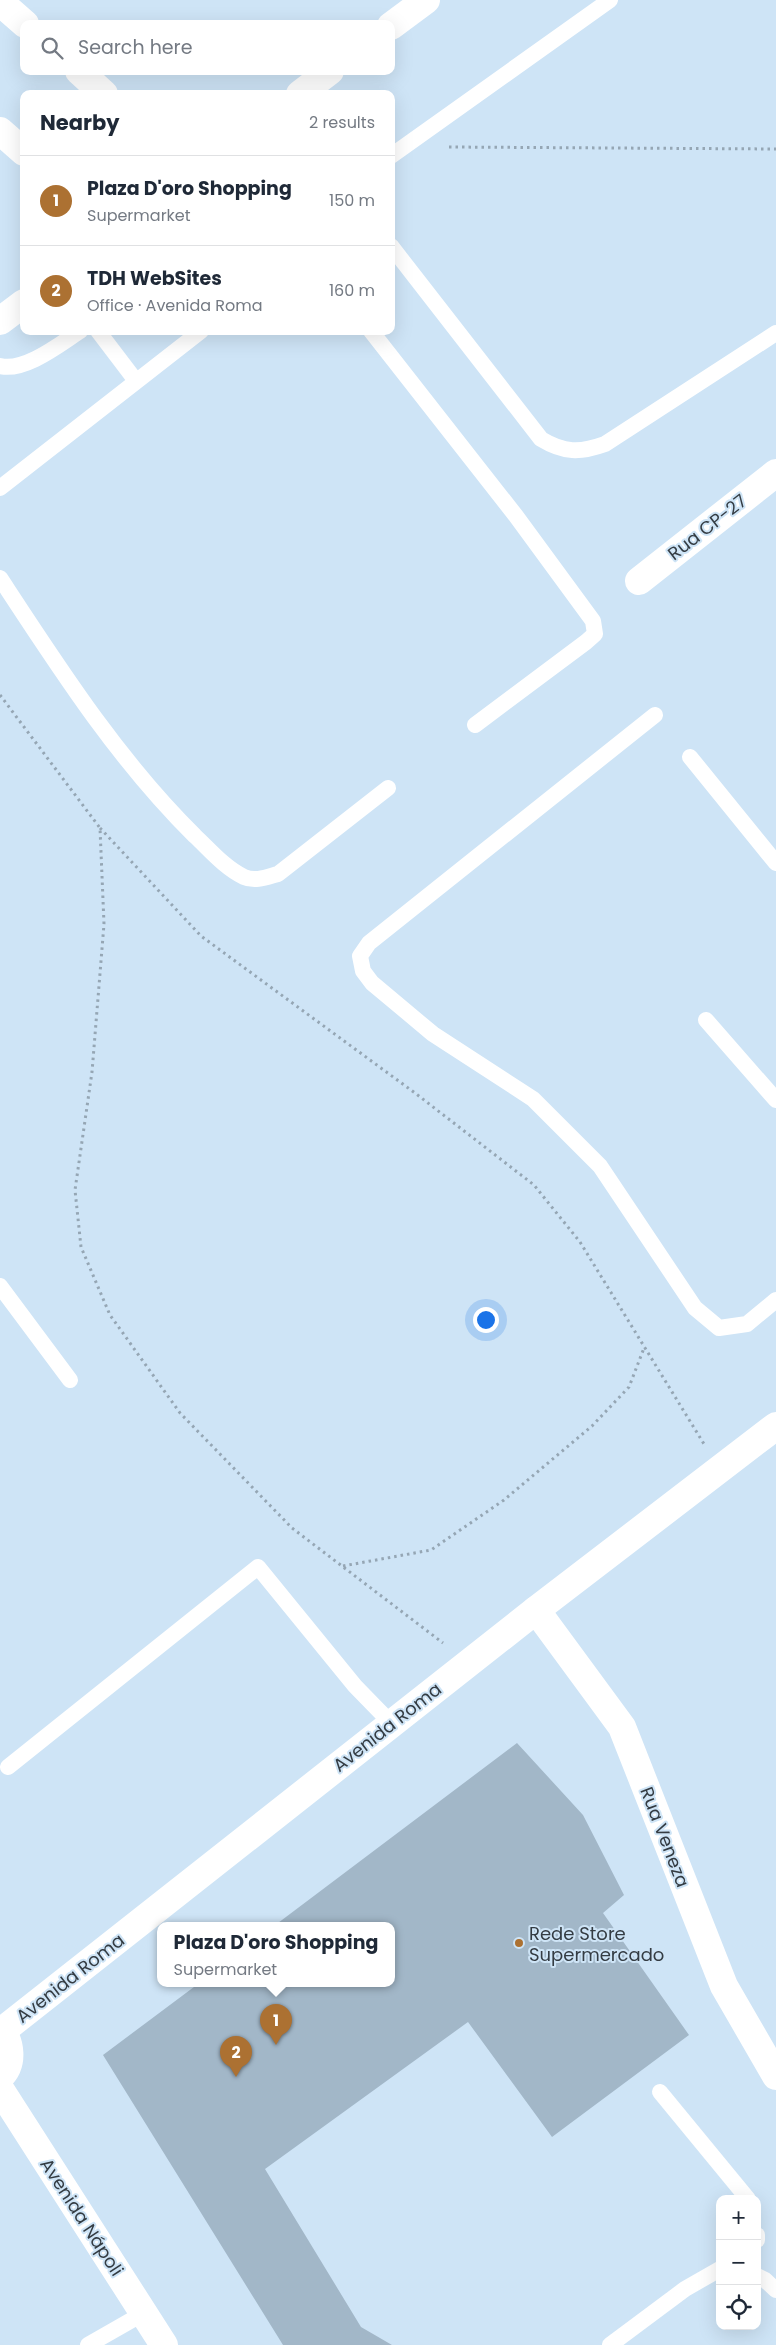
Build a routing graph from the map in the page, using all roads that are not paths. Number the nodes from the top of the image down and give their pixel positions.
1 (426, 0) edge
2 (610, 0) edge
3 (0, 2) edge
4 (20, 20) edge
5 (395, 23) edge
6 (83, 75) edge
7 (325, 75) edge
8 (100, 90) edge
9 (305, 90) edge
10 (0, 131) edge
11 (20, 148) edge
12 (397, 152) edge
13 (395, 251) edge
14 (20, 306) edge
15 (0, 321) edge
16 (776, 333) edge
17 (74, 335) edge
18 (101, 335) edge
19 (196, 335) edge
20 (374, 335) edge
21 (0, 366) edge
22 (136, 381) junction
23 (776, 473) edge
24 (0, 488) edge
25 (0, 578) edge
26 (639, 581) dead end
27 (655, 715) dead end
28 (475, 724) dead end
29 (690, 757) dead end
30 (388, 788) dead end
31 (776, 863) edge
32 (706, 1020) dead end
33 (776, 1100) edge
34 (0, 1286) edge
35 (776, 1300) edge
36 (70, 1380) dead end
37 (776, 1426) edge
38 (536, 1610) junction
39 (392, 1724) junction
40 (8, 1767) dead end
41 (1, 2030) edge
42 (0, 2076) edge
43 (776, 2076) edge
44 (0, 2089) edge
45 (660, 2092) dead end
46 (745, 2195) edge
47 (716, 2271) edge
48 (761, 2278) edge
49 (776, 2290) edge
50 (144, 2313) junction
51 (88, 2345) edge
52 (164, 2345) edge
53 (610, 2345) edge

1 - 5 street
2 - 12 lane
3 - 4 street
6 - 8 street
7 - 9 street
10 - 11 street
13 - 16 lane
14 - 15 street
17 - 21 lane
18 - 22 lane
19 - 22 lane
20 - 28 lane
22 - 24 lane
23 - 26 street, Rua CP-27
25 - 30 lane
27 - 35 lane
29 - 31 lane
32 - 33 lane
34 - 36 lane
37 - 38 street, Avenida Roma
38 - 39 street, Avenida Roma
38 - 43 street, Rua Veneza
39 - 40 lane
39 - 41 street, Avenida Roma
41 - 42 street
44 - 50 street, Avenida Nápoli
45 - 46 lane
47 - 53 lane
48 - 49 lane
50 - 51 lane
50 - 52 street, Avenida Nápoli

